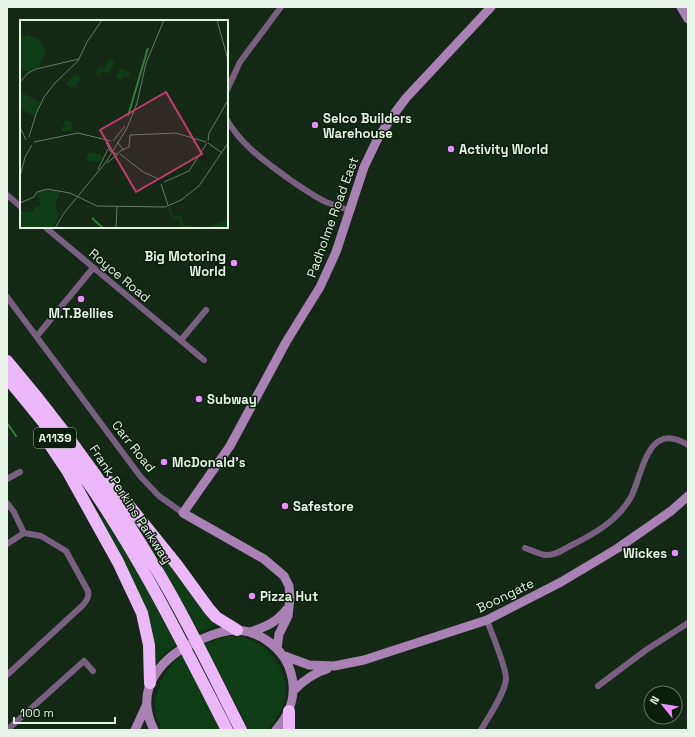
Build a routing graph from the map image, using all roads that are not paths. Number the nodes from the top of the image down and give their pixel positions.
1 (281, 7) edge
2 (491, 7) edge
3 (681, 7) edge
4 (688, 19) edge
5 (228, 88) edge
6 (228, 122) edge
7 (7, 195) edge
8 (20, 206) edge
9 (349, 210) junction
10 (46, 228) edge
11 (93, 268) junction
12 (7, 297) edge
13 (206, 310) dead end
14 (37, 336) junction
15 (181, 340) junction
16 (204, 360) dead end
17 (7, 361) edge
18 (7, 378) edge
19 (7, 390) edge
20 (688, 445) edge
21 (20, 472) dead end
22 (7, 479) edge
23 (107, 493) junction
24 (688, 496) edge
25 (7, 503) edge
26 (688, 504) edge
27 (115, 505) junction
28 (671, 511) junction
29 (183, 513) junction
30 (24, 533) junction
31 (7, 544) edge
32 (525, 548) dead end
33 (289, 606) junction
34 (487, 620) junction
35 (688, 623) edge
36 (236, 630) junction
37 (250, 632) junction
38 (280, 652) junction
39 (195, 653) junction
40 (334, 666) junction
41 (93, 670) dead end
42 (7, 675) edge
43 (150, 683) junction
44 (598, 686) dead end
45 (293, 690) junction
46 (146, 706) junction
47 (289, 711) junction
48 (7, 730) edge
49 (135, 730) edge
50 (154, 730) edge
51 (228, 730) edge
52 (241, 730) edge
53 (276, 730) edge
54 (289, 730) edge
55 (481, 730) edge

1 - 5 street
2 - 9 street, Padholme Road East
3 - 4 street
6 - 9 street
7 - 8 street
9 - 29 street, Padholme Road East
10 - 11 street, Royce Road
11 - 14 street
11 - 15 street, Royce Road
12 - 14 street, Carr Road
13 - 15 street
14 - 29 street, Carr Road
15 - 16 street, Royce Road
17 - 23 highway, Frank Perkins Parkway / A1139
18 - 23 highway, Frank Perkins Parkway / A1139
19 - 43 highway, A1139
20 - 32 street
21 - 22 street
23 - 27 highway, Frank Perkins Parkway / A1139
23 - 27 highway, A1139
24 - 28 street, Boongate
25 - 30 street
26 - 28 street, Boongate
27 - 36 highway, A1139
27 - 39 highway, Frank Perkins Parkway / A1139
28 - 34 street, Boongate
29 - 33 street, Carr Road
30 - 31 street
30 - 42 street
33 - 37 street
33 - 38 street, Carr Road
34 - 40 street, Boongate
34 - 55 street
35 - 44 street
36 - 37 street
36 - 43 street
37 - 38 street
38 - 40 street, Boongate
38 - 45 street
39 - 51 highway, A1139
39 - 52 highway, A1139
40 - 45 street, Boongate
41 - 48 street
43 - 46 street
45 - 47 street
46 - 49 street
46 - 50 street
47 - 53 street
47 - 54 highway

